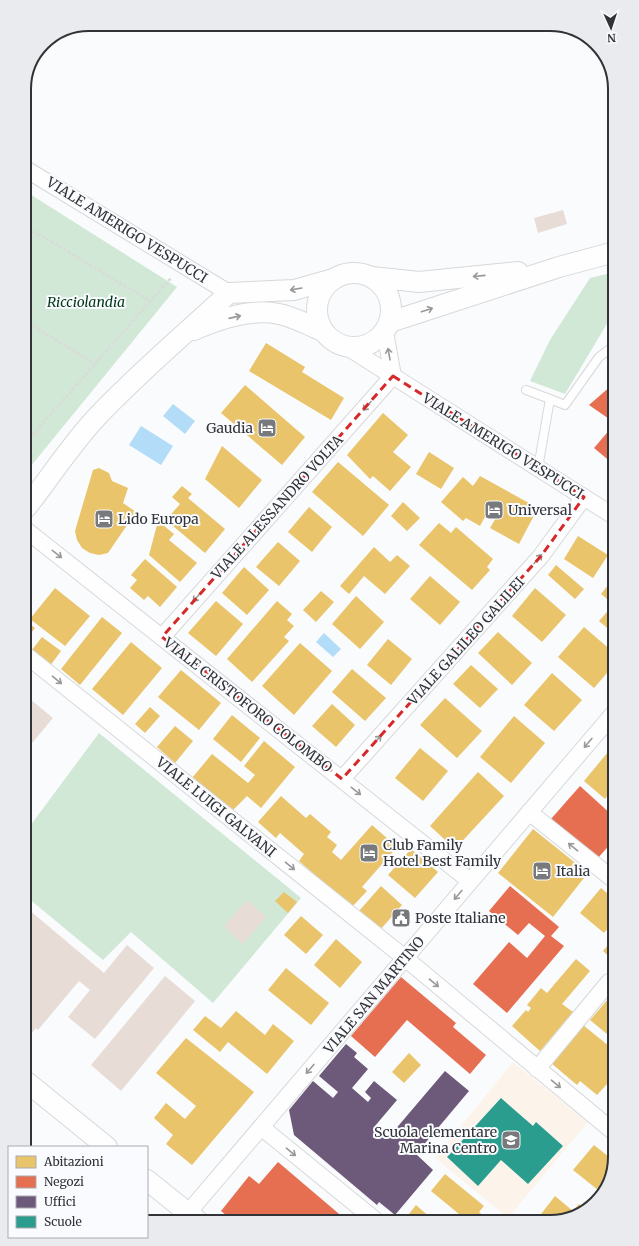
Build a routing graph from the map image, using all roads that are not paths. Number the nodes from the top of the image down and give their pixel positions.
1 (31, 172) edge
2 (608, 254) edge
3 (559, 267) junction
4 (372, 277) junction
5 (333, 279) junction
6 (229, 293) junction
7 (387, 327) junction
8 (322, 331) junction
9 (185, 334) junction
10 (347, 347) junction
11 (608, 350) edge
12 (393, 376) junction
13 (526, 390) dead end
14 (550, 399) junction
15 (538, 468) junction
16 (584, 497) junction
17 (31, 502) edge
18 (608, 512) edge
19 (31, 534) edge
20 (162, 637) junction
21 (31, 659) edge
22 (608, 721) edge
23 (342, 780) junction
24 (529, 812) junction
25 (608, 875) edge
26 (470, 881) junction
27 (404, 958) junction
28 (608, 983) edge
29 (537, 1069) junction
30 (31, 1085) edge
31 (261, 1127) junction
32 (608, 1127) edge
33 (106, 1146) edge
34 (148, 1181) edge
35 (186, 1215) edge
36 (191, 1215) edge
37 (369, 1215) edge

1 - 6 street, VIALE AMERIGO VESPUCCI
2 - 3 street
3 -> 4 street
7 -> 3 street
4 - 5 street
4 - 7 street
5 -> 6 street
5 - 8 street
6 - 9 street
7 - 10 street
12 -> 7 street
9 -> 8 street
8 - 10 street
9 - 17 street
10 - 12 street, VIALE AMERIGO VESPUCCI
11 - 14 lane
12 - 15 street, VIALE AMERIGO VESPUCCI
12 -> 20 street, VIALE ALESSANDRO VOLTA
13 - 14 lane
14 - 15 lane
15 - 16 street, VIALE AMERIGO VESPUCCI
16 - 18 street, VIALE AMERIGO VESPUCCI
23 -> 16 street, VIALE GALILEO GALILEI
19 -> 20 street, VIALE CRISTOFORO COLOMBO
20 - 23 street, VIALE CRISTOFORO COLOMBO
21 -> 27 street, VIALE LUIGI GALVANI
22 -> 24 street, VIALE SAN MARTINO
23 -> 26 street, VIALE CRISTOFORO COLOMBO
25 -> 24 street
24 - 26 street, VIALE SAN MARTINO
26 -> 27 street, VIALE SAN MARTINO
27 -> 29 street, VIALE LUIGI GALVANI
27 -> 31 street, VIALE SAN MARTINO
28 - 29 street
29 -> 32 street, VIALE LUIGI GALVANI
30 - 33 street
31 - 36 street, VIALE SAN MARTINO
31 -> 37 street
34 - 35 street

